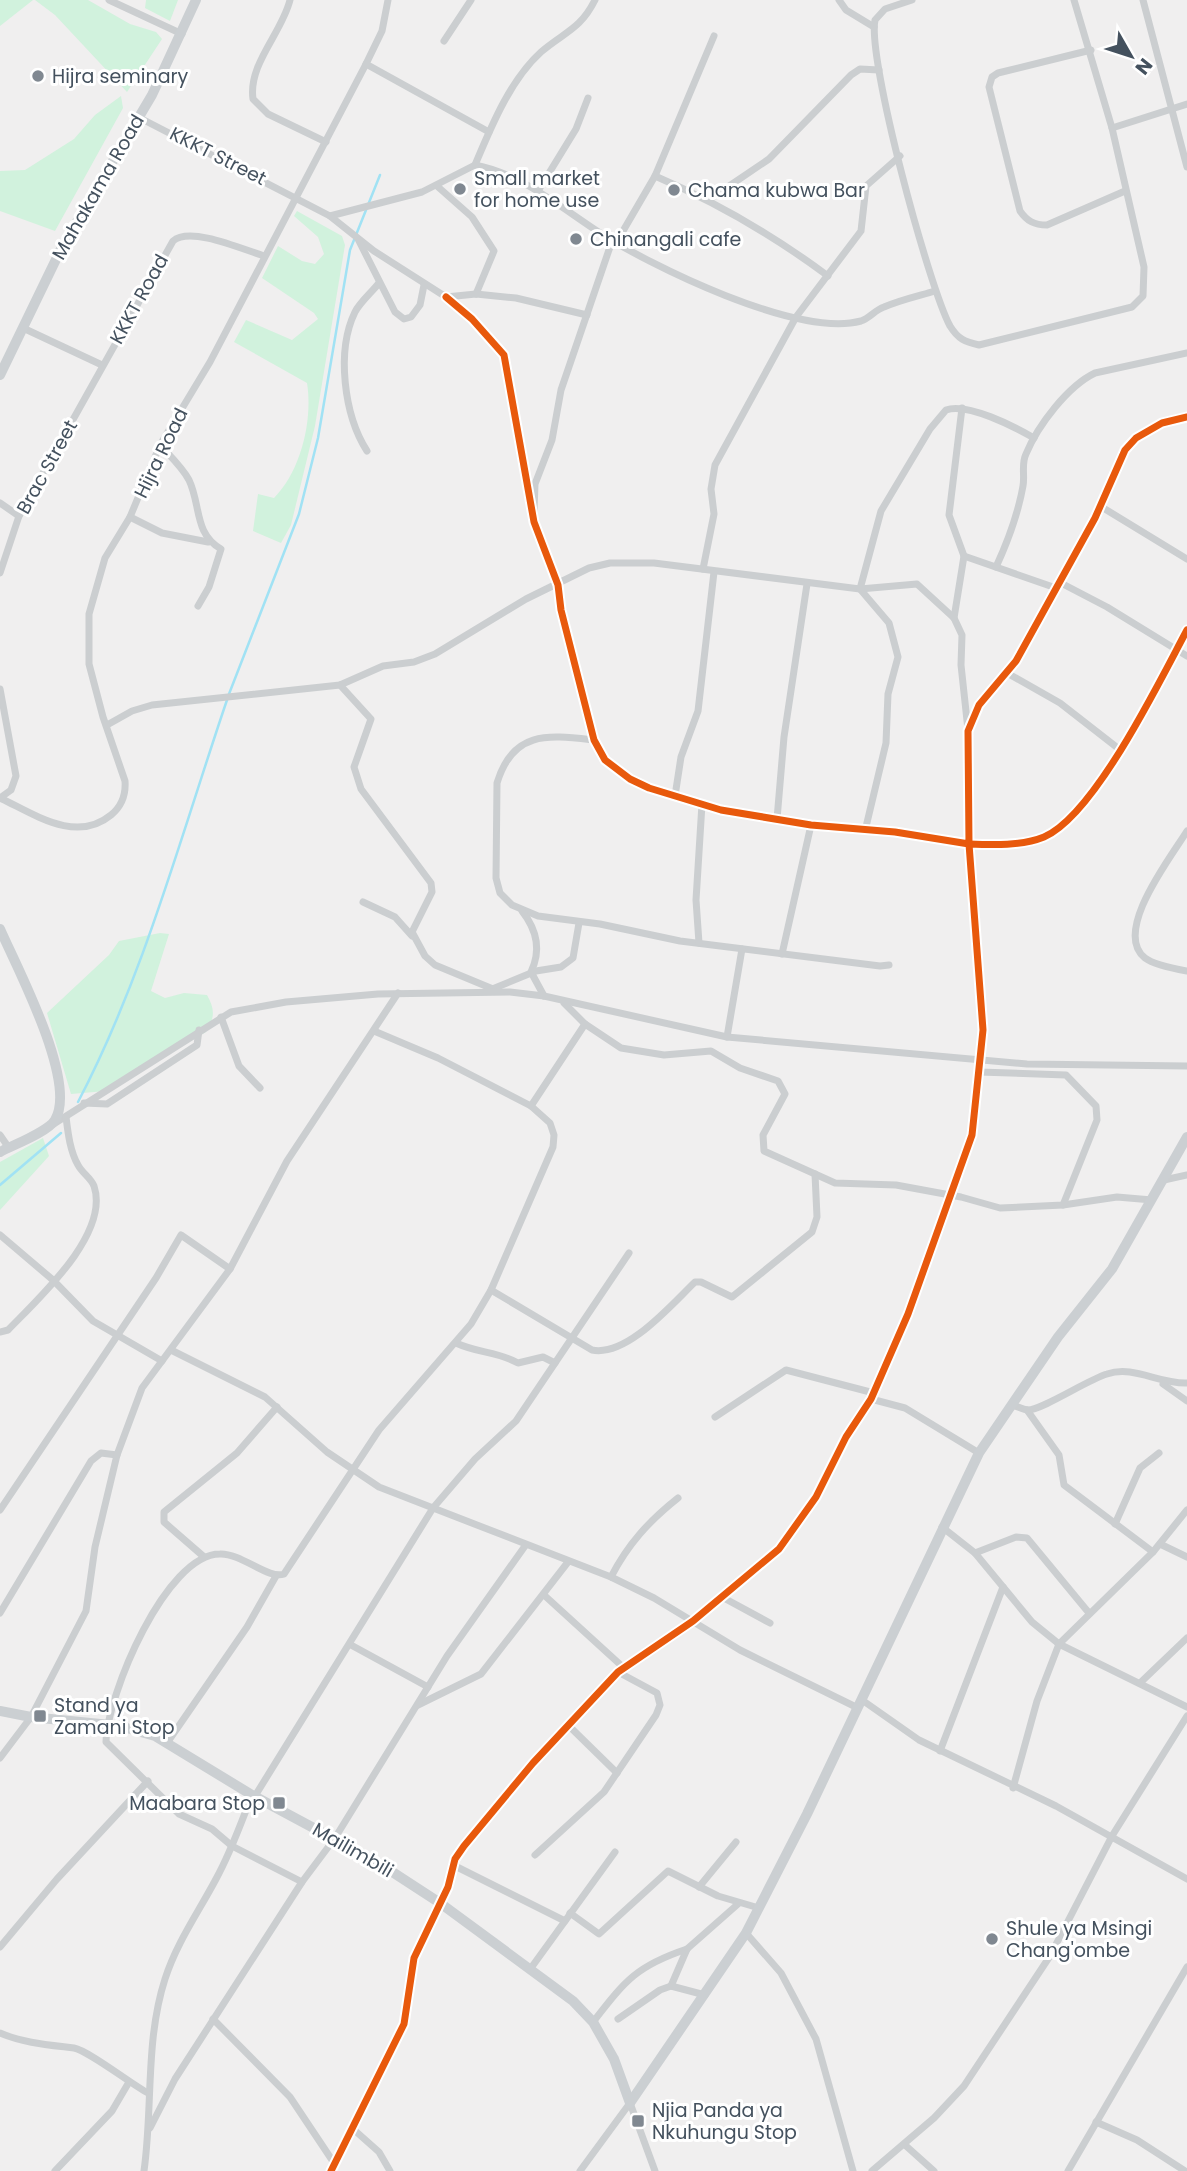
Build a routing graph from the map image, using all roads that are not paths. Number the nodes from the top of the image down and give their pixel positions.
1 (109, 0) edge
2 (196, 0) edge
3 (290, 0) edge
4 (388, 0) edge
5 (471, 0) edge
6 (595, 0) edge
7 (839, 0) edge
8 (912, 0) edge
9 (1074, 0) edge
10 (1143, 0) edge
11 (874, 27) junction
12 (182, 34) junction
13 (713, 36) dead end
14 (444, 41) dead end
15 (1091, 50) junction
16 (366, 64) junction
17 (879, 70) junction
18 (588, 98) dead end
19 (1187, 104) edge
20 (1172, 109) junction
21 (138, 117) junction
22 (1112, 128) junction
23 (489, 132) junction
24 (326, 142) junction
25 (900, 156) junction
26 (475, 165) junction
27 (1187, 167) edge
28 (655, 176) junction
29 (437, 186) junction
30 (538, 191) junction
31 (1125, 191) junction
32 (297, 197) junction
33 (710, 199) junction
34 (330, 216) junction
35 (358, 237) junction
36 (614, 242) junction
37 (264, 256) junction
38 (828, 276) junction
39 (379, 283) junction
40 (424, 285) junction
41 (935, 291) junction
42 (476, 294) junction
43 (446, 297) junction
44 (587, 315) junction
45 (796, 317) junction
46 (23, 328) junction
47 (1187, 353) edge
48 (102, 365) junction
49 (0, 375) edge
50 (962, 408) junction
51 (1187, 416) edge
52 (1034, 438) junction
53 (160, 445) junction
54 (366, 451) dead end
55 (0, 503) edge
56 (1100, 506) junction
57 (19, 516) junction
58 (130, 517) junction
59 (534, 522) junction
60 (208, 542) junction
61 (964, 556) junction
62 (1187, 559) edge
63 (996, 567) junction
64 (703, 569) junction
65 (714, 572) junction
66 (0, 573) edge
67 (807, 584) junction
68 (558, 585) junction
69 (1057, 585) junction
70 (860, 589) junction
71 (198, 606) dead end
72 (954, 618) junction
73 (1187, 629) edge
74 (1176, 650) junction
75 (1187, 656) edge
76 (1007, 673) junction
77 (340, 685) junction
78 (0, 690) edge
79 (107, 725) junction
80 (968, 731) junction
81 (594, 740) junction
82 (1119, 749) junction
83 (676, 796) junction
84 (0, 798) edge
85 (702, 804) junction
86 (777, 819) junction
87 (811, 825) junction
88 (866, 831) junction
89 (1187, 831) edge
90 (969, 844) junction
91 (363, 902) dead end
92 (519, 908) junction
93 (579, 923) junction
94 (0, 929) edge
95 (418, 941) junction
96 (699, 943) junction
97 (4, 949) edge
98 (742, 949) junction
99 (782, 954) junction
100 (889, 965) dead end
101 (1187, 971) edge
102 (531, 972) junction
103 (493, 989) junction
104 (398, 993) junction
105 (480, 994) junction
106 (544, 996) junction
107 (563, 1003) junction
108 (221, 1017) junction
109 (585, 1024) junction
110 (199, 1030) junction
111 (374, 1031) junction
112 (727, 1037) junction
113 (980, 1061) junction
114 (1187, 1066) edge
115 (979, 1072) junction
116 (260, 1088) dead end
117 (84, 1103) junction
118 (531, 1106) junction
119 (66, 1117) junction
120 (51, 1125) junction
121 (0, 1135) edge
122 (1187, 1137) edge
123 (4, 1150) edge
124 (815, 1174) junction
125 (1187, 1175) edge
126 (1164, 1180) junction
127 (952, 1195) junction
128 (1152, 1200) junction
129 (1063, 1205) junction
130 (0, 1235) edge
131 (629, 1253) dead end
132 (230, 1269) junction
133 (53, 1280) junction
134 (491, 1290) junction
135 (0, 1332) edge
136 (117, 1333) junction
137 (570, 1338) junction
138 (456, 1343) junction
139 (171, 1349) junction
140 (162, 1361) junction
141 (555, 1363) junction
142 (1163, 1383) junction
143 (1187, 1383) edge
144 (873, 1396) junction
145 (1187, 1401) edge
146 (1012, 1405) junction
147 (277, 1407) junction
148 (1027, 1410) junction
149 (715, 1417) dead end
150 (979, 1453) junction
151 (1159, 1453) dead end
152 (117, 1455) junction
153 (351, 1470) junction
154 (678, 1498) dead end
155 (433, 1508) junction
156 (0, 1510) edge
157 (1187, 1510) edge
158 (1115, 1524) junction
159 (942, 1527) junction
160 (1160, 1544) junction
161 (525, 1546) junction
162 (1153, 1552) junction
163 (975, 1553) junction
164 (203, 1556) junction
165 (1187, 1557) edge
166 (568, 1562) junction
167 (276, 1576) junction
168 (611, 1577) junction
169 (1003, 1587) junction
170 (544, 1595) junction
171 (722, 1597) junction
172 (0, 1613) edge
173 (1089, 1613) junction
174 (693, 1621) junction
175 (770, 1623) dead end
176 (1187, 1638) edge
177 (1059, 1644) junction
178 (351, 1645) junction
179 (621, 1670) junction
180 (1140, 1683) junction
181 (428, 1687) junction
182 (860, 1704) junction
183 (417, 1706) junction
184 (1187, 1707) edge
185 (0, 1711) edge
186 (1187, 1716) edge
187 (31, 1717) junction
188 (107, 1725) junction
189 (568, 1725) junction
190 (167, 1743) junction
191 (940, 1751) junction
192 (0, 1758) edge
193 (617, 1773) junction
194 (148, 1781) junction
195 (1013, 1788) junction
196 (254, 1795) junction
197 (1112, 1836) junction
198 (335, 1838) junction
199 (736, 1842) dead end
200 (232, 1846) junction
201 (615, 1852) dead end
202 (536, 1855) dead end
203 (453, 1865) junction
204 (1187, 1879) edge
205 (302, 1882) junction
206 (699, 1886) junction
207 (440, 1903) junction
208 (738, 1904) junction
209 (759, 1908) junction
210 (570, 1913) junction
211 (565, 1921) junction
212 (746, 1933) junction
213 (0, 1947) edge
214 (687, 1949) junction
215 (1187, 1967) edge
216 (531, 1968) junction
217 (671, 1986) junction
218 (706, 1995) junction
219 (213, 2019) junction
220 (618, 2020) dead end
221 (593, 2021) junction
222 (0, 2033) edge
223 (129, 2082) junction
224 (148, 2093) junction
225 (630, 2103) junction
226 (1096, 2122) junction
227 (150, 2128) junction
228 (352, 2128) junction
229 (905, 2145) junction
230 (332, 2167) edge
231 (55, 2171) edge
232 (144, 2171) edge
233 (390, 2171) edge
234 (580, 2171) edge
235 (655, 2171) edge
236 (853, 2171) edge
237 (872, 2171) edge
238 (934, 2171) edge
239 (1069, 2171) edge
240 (1185, 2171) edge

1 - 12 street
2 - 12 street, Mahakama Road
3 - 24 street
4 - 16 street, Hijra Road
5 - 14 street
6 - 23 street
7 - 11 street
8 - 11 street
9 - 15 street
10 - 20 street
11 - 17 street
12 - 21 street, Mahakama Road
13 - 28 street
15 - 22 street
15 - 31 street
16 - 23 street
16 - 24 street, Hijra Road
17 - 25 street
17 - 33 street
18 - 30 street
19 - 20 street
20 - 22 street
20 - 27 street
21 - 32 street, KKKT Street
21 - 46 street, Mahakama Road
22 - 31 street
23 - 26 street
24 - 32 street, Hijra Road
25 - 38 street
25 - 41 street
26 - 29 street
26 - 30 street
28 - 33 street
28 - 36 street
29 - 34 street
29 - 42 street
30 - 36 street
31 - 41 street
32 - 34 street, KKKT Street
32 - 37 street, Hijra Road
33 - 38 street
34 - 35 street, KKKT Street
35 - 39 street
35 - 40 street, KKKT Street
36 - 44 street
36 - 45 street
37 - 48 street, KKKT Road
37 - 53 street, Hijra Road
38 - 45 street
39 - 40 street
39 - 54 street
40 - 43 street, KKKT Street
41 - 45 street
42 - 43 street
42 - 44 street
43 - 59 street, KKKT Street
44 - 59 street
45 - 64 street
46 - 48 street, KKKT Road
46 - 49 street, Mahakama Road
47 - 52 street
48 - 57 street, Brac Street
50 - 52 street
50 - 61 street
50 - 70 street
51 - 56 street
52 - 63 street
53 - 58 street, Hijra Road
53 - 60 street
55 - 57 street
56 - 62 street
56 - 69 street
57 - 66 street, Brac Street
58 - 60 street
58 - 79 street, Hijra Road
59 - 68 street
60 - 71 street
61 - 63 street
61 - 72 street
63 - 69 street
64 - 65 street
64 - 68 street
65 - 67 street
65 - 83 street
67 - 70 street
67 - 86 street
68 - 77 street
68 - 81 street
69 - 74 street
69 - 76 street
70 - 72 street
70 - 88 street
72 - 80 street
73 - 74 street
74 - 75 street
74 - 82 street
76 - 80 street
76 - 82 street
77 - 79 street
77 - 95 street
78 - 84 street
79 - 84 street, Hijra Road
80 - 90 street
81 - 83 street
81 - 92 street
82 - 90 street
83 - 85 street
85 - 86 street
85 - 96 street
86 - 87 street
87 - 88 street
87 - 99 street
88 - 90 street
89 - 101 street
90 - 113 street
91 - 95 street
92 - 93 street
92 - 102 street
93 - 96 street
93 - 102 street
94 - 97 street
95 - 103 street
96 - 98 street
97 - 120 street
98 - 99 street
98 - 112 street
99 - 100 street
102 - 103 street
102 - 106 street
103 - 105 street
104 - 105 street
104 - 108 street
104 - 111 street
105 - 106 street
106 - 107 street
107 - 109 street
107 - 112 street
108 - 110 street
108 - 116 street
109 - 118 street
109 - 124 street
110 - 117 street
110 - 117 street
111 - 118 street
111 - 132 street
112 - 113 street
113 - 114 street
113 - 115 street
115 - 127 street
115 - 129 street
117 - 119 street
118 - 134 street
119 - 120 street
119 - 133 street
120 - 123 street
121 - 123 street
122 - 126 street
124 - 127 street
124 - 137 street
125 - 126 street
126 - 128 street
127 - 129 street
127 - 144 street
128 - 129 street
128 - 146 street
130 - 133 street
131 - 137 street
132 - 136 street
132 - 139 street
133 - 135 street
133 - 136 street
134 - 137 street
134 - 138 street
136 - 140 street
136 - 156 street
137 - 141 street
138 - 141 street
138 - 153 street
139 - 140 street
139 - 147 street
140 - 152 street
141 - 155 street
142 - 143 street
142 - 145 street
142 - 148 street
144 - 149 street
144 - 150 street
144 - 171 street
146 - 148 street
146 - 150 street
147 - 153 street
147 - 164 street
148 - 158 street
150 - 159 street
151 - 158 street
152 - 172 street
152 - 187 street
153 - 155 street
153 - 167 street
154 - 168 street
155 - 161 street
155 - 178 street
157 - 160 street
158 - 162 street
159 - 163 street
159 - 182 street
160 - 162 street
160 - 165 street
161 - 166 street
161 - 181 street
162 - 173 street
163 - 169 street
163 - 173 street
164 - 167 street
164 - 188 street
166 - 168 street
166 - 170 street
167 - 190 street
168 - 174 street
169 - 177 street
169 - 191 street
170 - 179 street
170 - 183 street
171 - 174 street
171 - 175 street
173 - 177 street
174 - 179 street
174 - 182 street
176 - 180 street
177 - 180 street
177 - 195 street
178 - 181 street
178 - 196 street
179 - 189 street
179 - 193 street
180 - 184 street
181 - 183 street
182 - 191 street
182 - 209 street
183 - 198 street
185 - 187 street, Mailimbili
186 - 197 street
187 - 188 street, Mailimbili
187 - 192 street
188 - 190 street, Mailimbili
188 - 194 street
189 - 193 street
189 - 203 street
190 - 196 street, Mailimbili
191 - 195 street
193 - 202 street
194 - 200 street
194 - 213 street
195 - 197 street
196 - 198 street, Mailimbili
196 - 200 street
197 - 204 street
197 - 229 street
198 - 205 street
198 - 207 street, Mailimbili
199 - 206 street
200 - 205 street
200 - 224 street
201 - 210 street
203 - 207 street
203 - 211 street
205 - 219 street
206 - 208 street
206 - 210 street
207 - 216 street, Mailimbili
207 - 228 street
208 - 209 street
208 - 214 street
209 - 212 street
210 - 211 street
211 - 216 street
212 - 218 street
212 - 236 street
214 - 217 street
214 - 221 street
215 - 226 street
216 - 221 street, Mailimbili
217 - 218 street
217 - 220 street
218 - 225 street
219 - 227 street
219 - 230 street
221 - 225 street, Mailimbili
222 - 223 street
223 - 224 street
223 - 231 street
224 - 227 street
225 - 234 street
225 - 235 street
226 - 239 street
226 - 240 street
227 - 232 street
228 - 230 street
228 - 233 street
229 - 237 street
229 - 238 street

